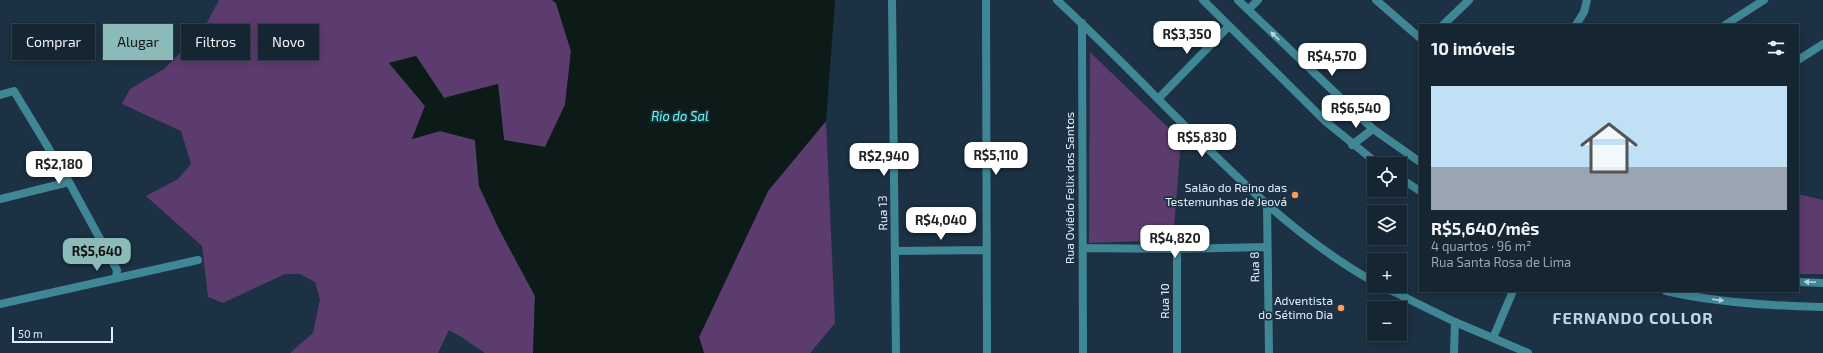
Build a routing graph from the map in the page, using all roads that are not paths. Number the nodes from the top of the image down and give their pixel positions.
1 (892, 0) edge
2 (986, 0) edge
3 (1058, 0) edge
4 (1203, 0) edge
5 (1238, 0) edge
6 (1258, 0) edge
7 (1376, 0) edge
8 (1469, 0) edge
9 (1587, 0) edge
10 (1764, 0) edge
11 (1248, 10) junction
12 (1082, 23) junction
13 (1444, 24) edge
14 (1577, 24) edge
15 (1727, 24) edge
16 (1230, 26) junction
17 (1419, 37) edge
18 (1823, 44) edge
19 (1799, 59) edge
20 (0, 95) edge
21 (1158, 99) junction
22 (1373, 129) junction
23 (1352, 145) junction
24 (1368, 157) edge
25 (1419, 161) edge
26 (69, 182) junction
27 (1407, 183) edge
28 (1419, 190) edge
29 (0, 199) edge
30 (1267, 205) junction
31 (1267, 247) junction
32 (1083, 248) junction
33 (1176, 249) junction
34 (986, 250) junction
35 (895, 251) junction
36 (198, 260) dead end
37 (1367, 277) edge
38 (116, 278) junction
39 (1799, 282) edge
40 (1823, 282) edge
41 (1513, 292) edge
42 (1672, 292) edge
43 (1396, 293) edge
44 (0, 304) edge
45 (1823, 307) edge
46 (1455, 322) junction
47 (1493, 338) junction
48 (896, 353) edge
49 (987, 353) edge
50 (1084, 353) edge
51 (1177, 353) edge
52 (1269, 353) edge
53 (1454, 353) edge
54 (1528, 353) edge

1 - 35 street, Rua 13
2 - 34 street
3 - 12 street
4 - 16 street
5 - 11 street
6 - 11 street
7 - 17 street
8 - 13 street
9 - 14 street
10 - 15 street
22 -> 11 street
12 - 21 street
12 - 32 street, Rua Oviêdo Felix dos Santos
16 - 21 street
16 - 23 street
18 - 19 street
20 - 26 street
21 - 30 street
22 - 23 street
22 - 25 street
23 - 24 street
26 - 29 street
26 - 38 street
27 - 28 street
30 - 31 street, Rua 8
30 - 37 street
31 - 33 street
31 - 52 street, Rua 8
32 - 33 street
32 - 50 street, Rua Oviêdo Felix dos Santos
33 - 51 street, Rua 10
34 - 35 street
34 - 49 street
35 - 48 street, Rua 13
36 - 38 street
38 - 44 street
40 -> 39 street
41 - 47 street
42 -> 45 street
43 - 46 street
46 - 47 street
46 - 53 street
47 - 54 street

